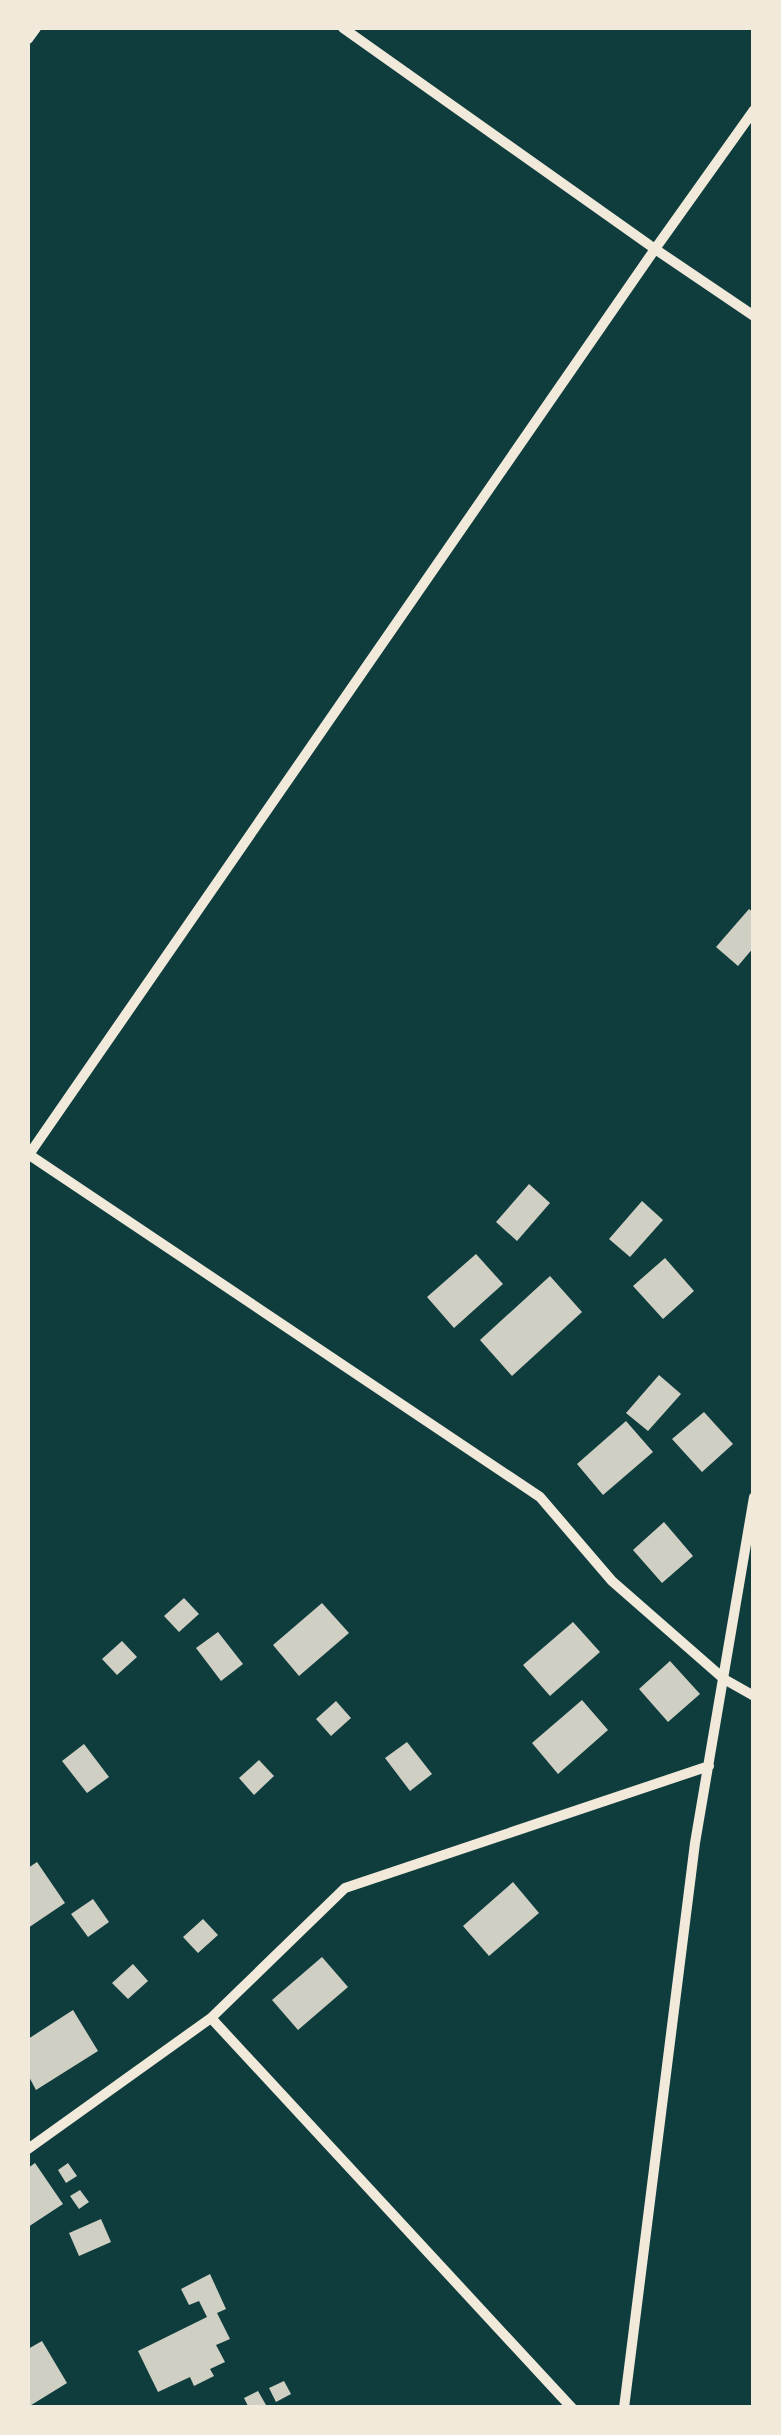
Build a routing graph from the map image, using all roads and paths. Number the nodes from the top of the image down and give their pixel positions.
1 (36, 28) edge
2 (343, 28) edge
3 (28, 39) edge
4 (754, 110) edge
5 (655, 249) junction
6 (754, 316) edge
7 (28, 1155) edge
8 (754, 1497) edge
9 (724, 1680) junction
10 (754, 1696) edge
11 (709, 1766) junction
12 (211, 2018) junction
13 (28, 2148) edge
14 (572, 2408) edge
15 (624, 2408) edge

1 - 3 street
2 - 5 street
4 - 5 street
5 - 6 street
5 - 7 street
7 - 9 street
8 - 9 street
9 - 10 street
9 - 11 street
11 - 12 street
11 - 15 street
12 - 13 street
12 - 14 street

